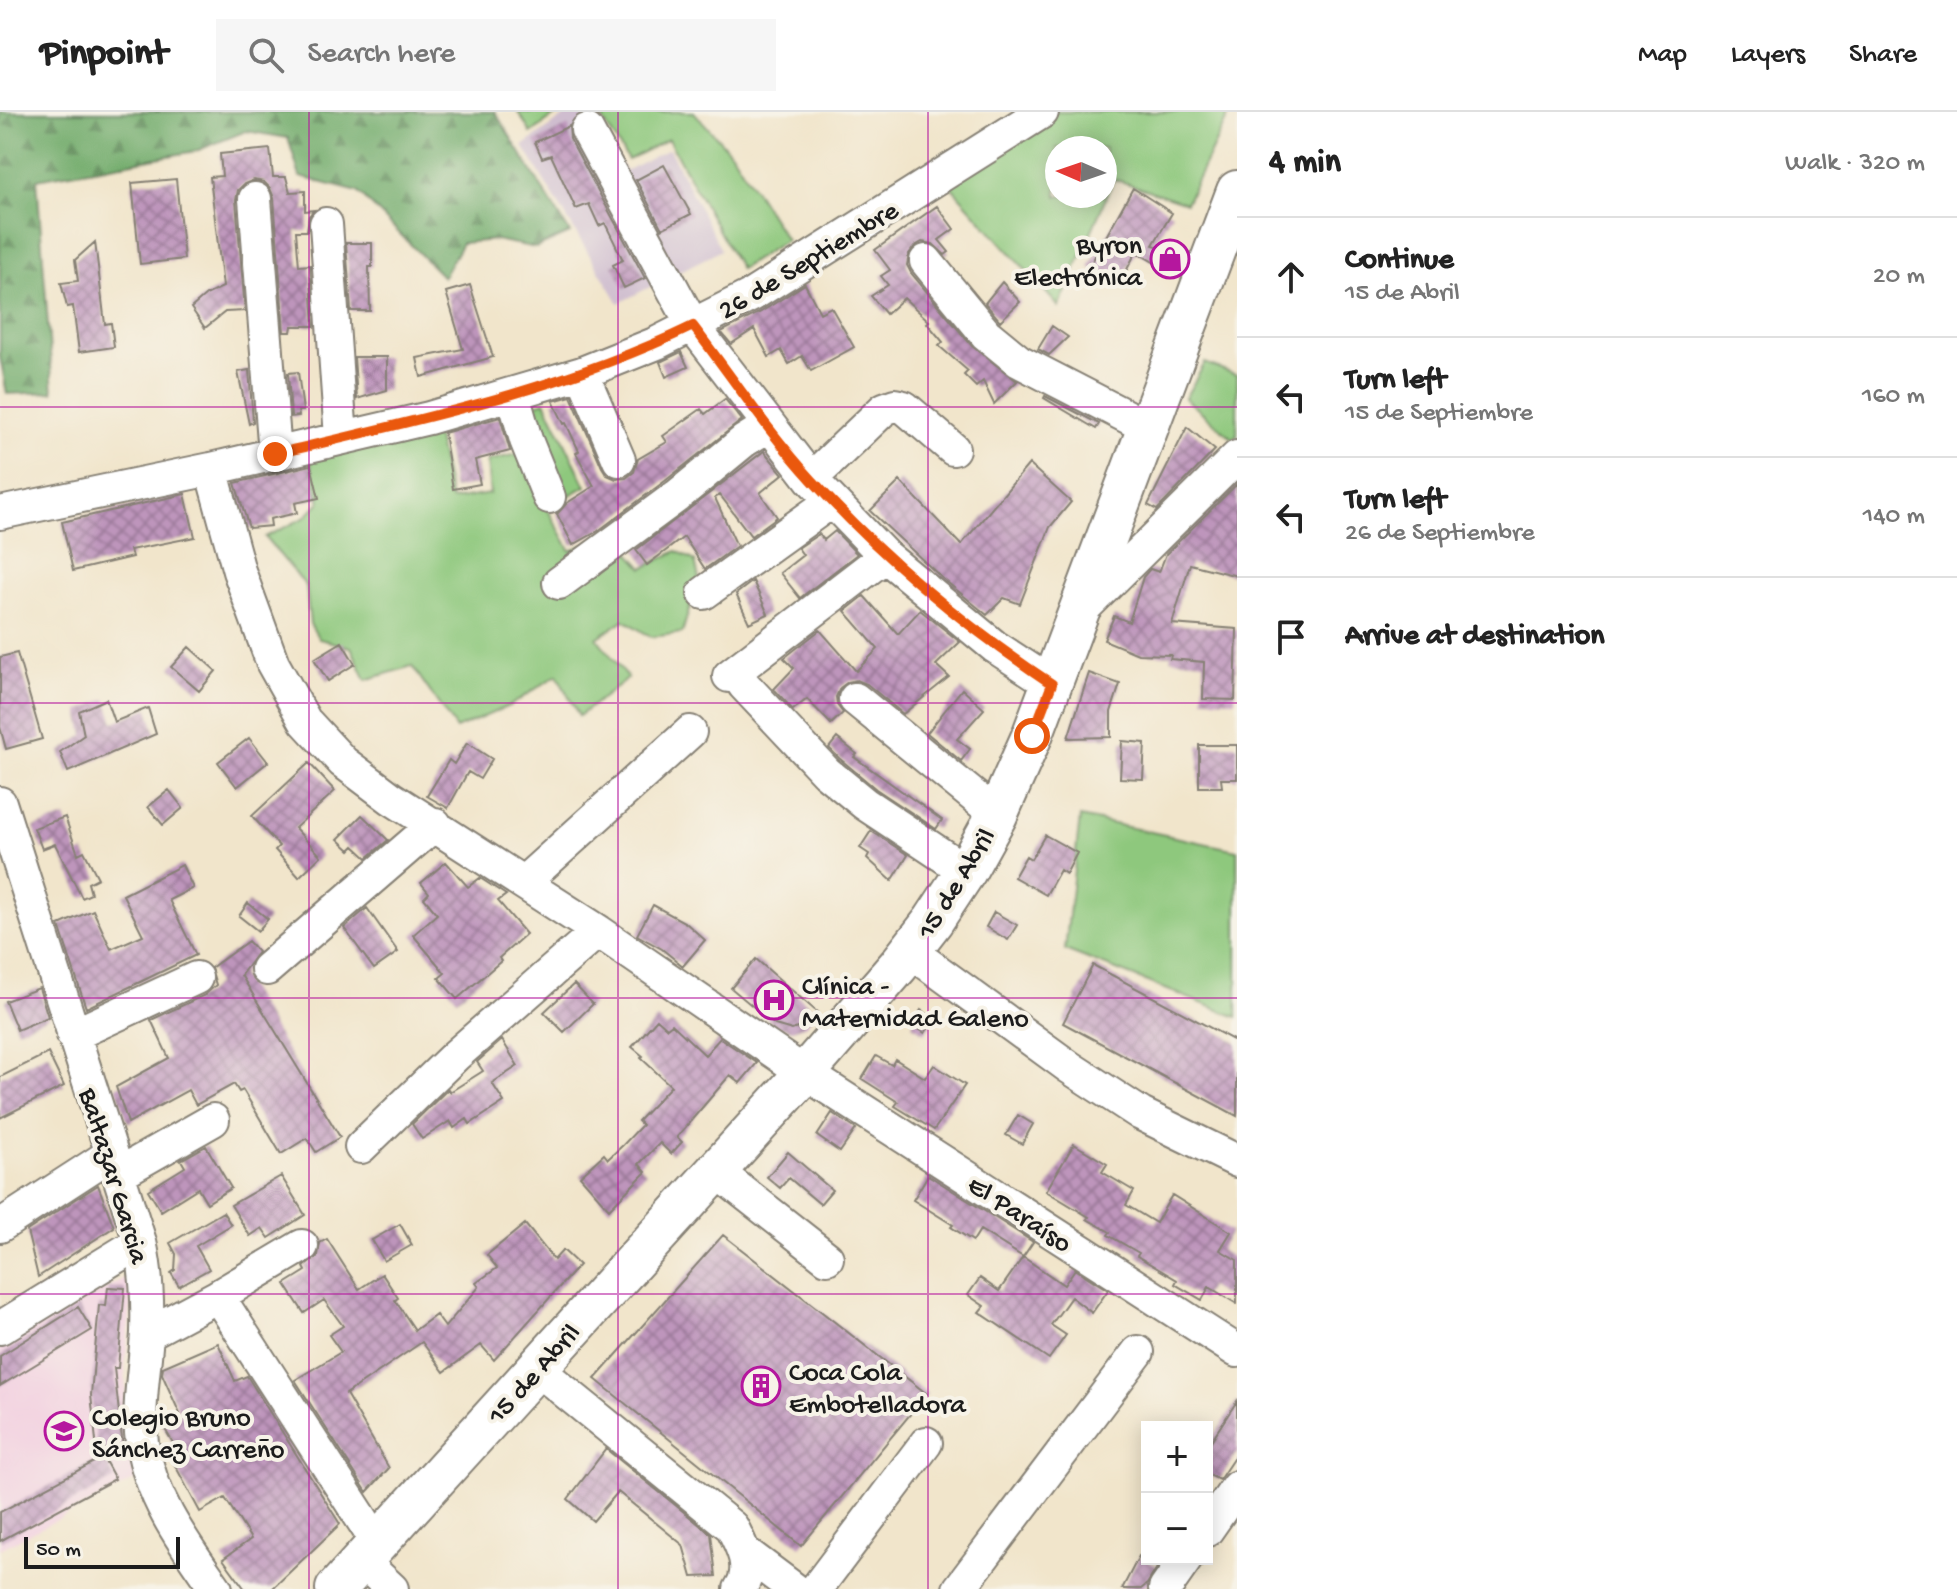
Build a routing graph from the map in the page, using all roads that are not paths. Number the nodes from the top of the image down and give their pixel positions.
1 (1042, 112) edge
2 (587, 130) dead end
3 (1237, 191) edge
4 (255, 199) dead end
5 (326, 224) dead end
6 (926, 261) dead end
7 (693, 326) junction
8 (582, 373) junction
9 (513, 395) junction
10 (768, 426) junction
11 (1147, 427) junction
12 (341, 438) junction
13 (953, 449) dead end
14 (275, 454) junction
15 (1237, 457) edge
16 (619, 460) dead end
17 (211, 469) junction
18 (822, 490) junction
19 (549, 497) dead end
20 (0, 513) edge
21 (885, 556) junction
22 (559, 583) dead end
23 (704, 593) dead end
24 (1081, 611) junction
25 (1052, 684) junction
26 (855, 699) dead end
27 (690, 732) dead end
28 (0, 803) edge
29 (997, 815) junction
30 (435, 824) junction
31 (966, 871) junction
32 (524, 882) junction
33 (14, 892) edge
34 (598, 931) junction
35 (910, 951) junction
36 (267, 969) dead end
37 (196, 978) dead end
38 (73, 1035) junction
39 (805, 1073) junction
40 (213, 1120) dead end
41 (361, 1147) dead end
42 (1237, 1161) edge
43 (115, 1164) junction
44 (715, 1170) junction
45 (0, 1226) edge
46 (140, 1242) junction
47 (302, 1246) dead end
48 (827, 1258) dead end
49 (218, 1296) junction
50 (0, 1328) edge
51 (147, 1334) junction
52 (1237, 1351) edge
53 (1138, 1352) dead end
54 (536, 1368) junction
55 (926, 1443) dead end
56 (1237, 1487) edge
57 (1213, 1521) edge
58 (746, 1553) junction
59 (359, 1564) edge
60 (1182, 1565) edge
61 (216, 1589) edge
62 (392, 1589) edge
63 (740, 1589) edge
64 (794, 1589) edge
65 (816, 1589) edge
66 (959, 1589) edge
67 (1165, 1589) edge

1 - 7 street, 26 de Septiembre
2 - 7 street
3 - 11 main road, 15 de Abril
4 - 14 street
5 - 12 street
6 - 11 street
7 - 8 street, 26 de Septiembre
7 - 10 street
8 - 9 street, 26 de Septiembre
8 - 16 street
9 - 12 street, 26 de Septiembre
9 - 19 street
10 - 18 street
10 - 22 street
11 - 24 main road, 15 de Abril
12 - 14 street, 26 de Septiembre
13 - 18 street
14 - 17 street, 26 de Septiembre
15 - 24 street
17 - 20 street, 26 de Septiembre
17 - 30 street, El Paraíso
18 - 21 street
18 - 23 street
21 - 25 street
21 - 31 street
24 - 25 main road, 15 de Abril
25 - 29 main road, 15 de Abril
26 - 29 street
27 - 32 street
28 - 33 street, Baltazar Garcia
29 - 31 main road, 15 de Abril
30 - 32 street, El Paraíso
30 - 36 street
31 - 35 main road, 15 de Abril
32 - 34 street, El Paraíso
33 - 38 street, Baltazar Garcia
34 - 39 street, El Paraíso
34 - 41 street
35 - 39 main road, 15 de Abril
35 - 42 street
37 - 38 street
38 - 43 street, Baltazar Garcia
39 - 44 main road, 15 de Abril
39 - 52 street, El Paraíso
40 - 43 street
43 - 45 street
43 - 46 street, Baltazar Garcia
44 - 48 street
44 - 54 main road, 15 de Abril
46 - 50 street
46 - 51 street, Baltazar Garcia
47 - 49 street
49 - 51 street
49 - 59 street
51 - 61 street, Baltazar Garcia
53 - 66 street
54 - 58 street
54 - 59 main road, 15 de Abril
55 - 65 street
56 - 57 street
58 - 63 street
58 - 64 street
59 - 62 street
60 - 67 street

